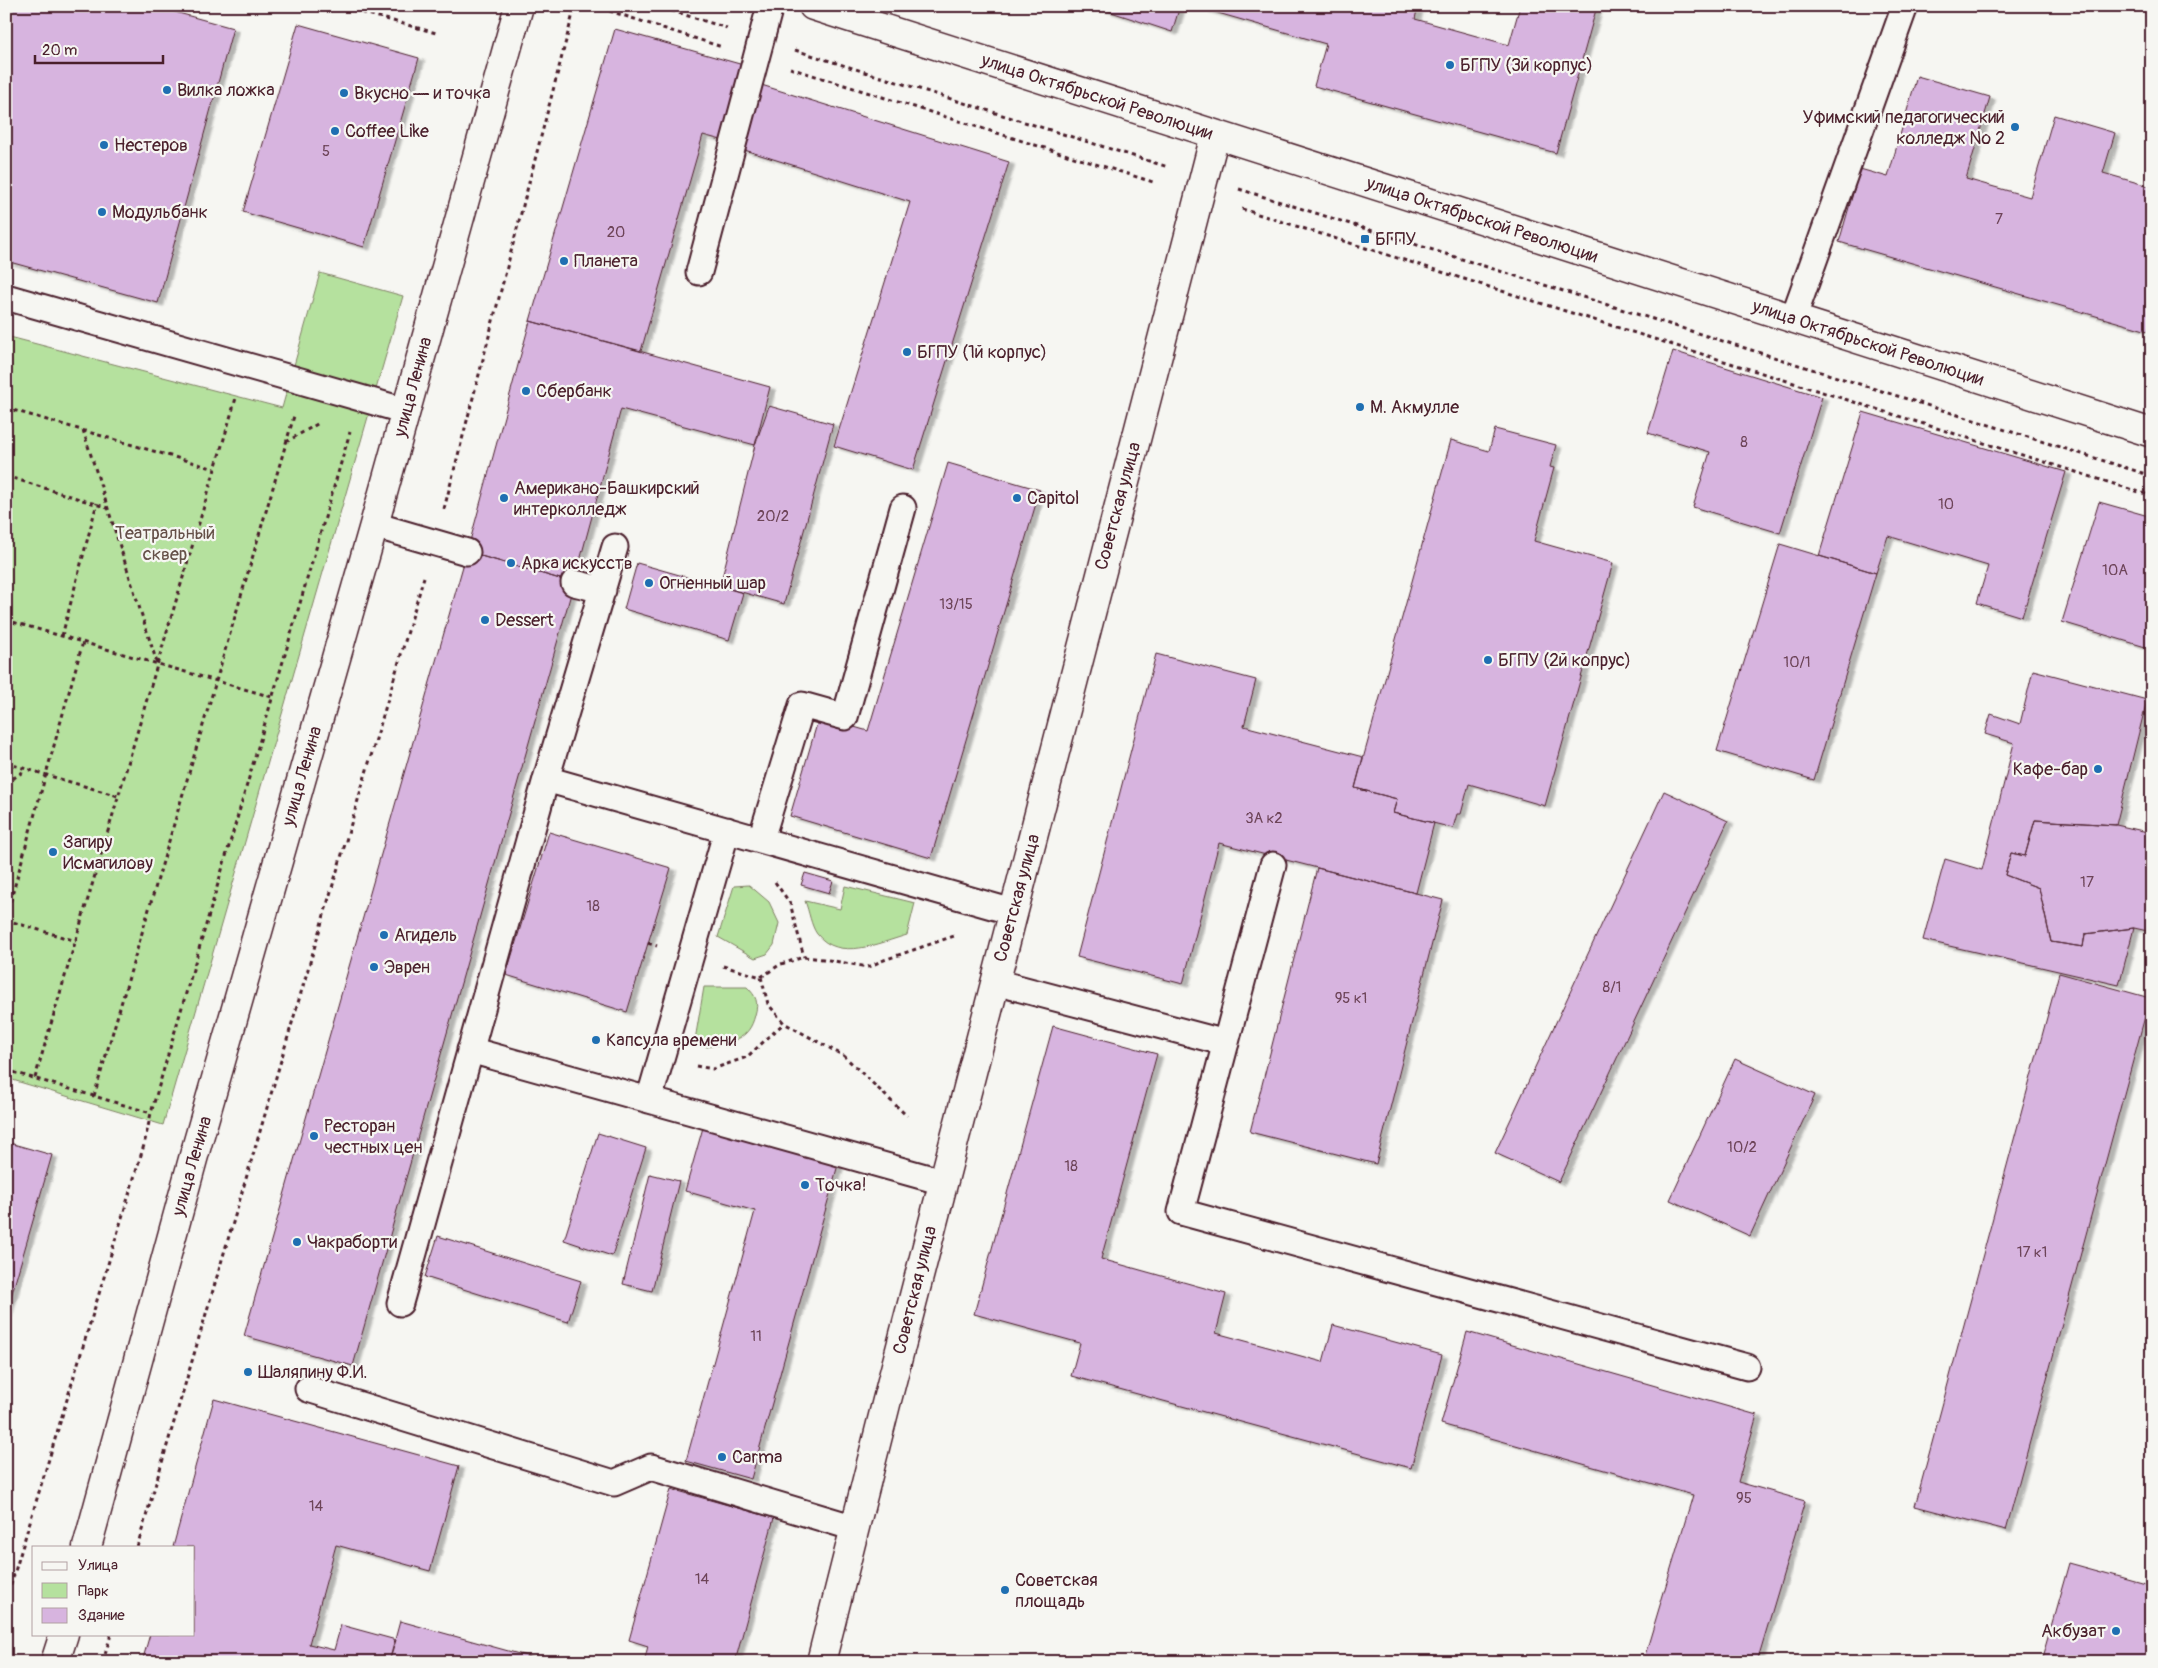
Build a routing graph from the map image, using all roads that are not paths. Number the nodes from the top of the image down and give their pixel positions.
1 (519, 6) edge
2 (770, 6) edge
3 (813, 6) edge
4 (1905, 6) edge
5 (1215, 135) junction
6 (699, 272) dead end
7 (6, 297) edge
8 (1793, 319) junction
9 (406, 411) junction
10 (2152, 433) edge
11 (903, 508) dead end
12 (374, 525) junction
13 (615, 547) dead end
14 (467, 552) dead end
15 (574, 583) dead end
16 (603, 590) junction
17 (546, 779) junction
18 (727, 830) junction
19 (761, 839) junction
20 (1273, 865) dead end
21 (1013, 912) junction
22 (995, 982) junction
23 (1226, 1043) junction
24 (470, 1050) junction
25 (649, 1100) junction
26 (943, 1182) junction
27 (400, 1303) dead end
28 (1747, 1367) dead end
29 (308, 1389) dead end
30 (855, 1528) junction
31 (88, 1546) edge
32 (63, 1636) edge
33 (55, 1662) edge
34 (821, 1662) edge

1 - 9 street, улица Ленина
2 - 6 lane
3 - 5 street, улица Октябрьской Революции
4 - 8 lane
5 - 8 street, улица Октябрьской Революции
5 - 21 street, Советская улица
7 - 9 lane
8 - 10 street, улица Октябрьской Революции
9 - 12 street, улица Ленина
11 - 19 lane
12 - 14 lane
12 - 31 street, улица Ленина
13 - 16 lane
15 - 16 lane
16 - 17 lane
17 - 18 lane
17 - 24 lane
18 - 19 lane
18 - 25 lane
19 - 21 lane
20 - 23 lane
21 - 22 street, Советская улица
22 - 23 lane
22 - 26 street, Советская улица
23 - 28 lane
24 - 25 lane
24 - 27 lane
25 - 26 lane
26 - 30 street, Советская улица
29 - 30 lane
30 - 34 street, Советская улица
32 - 33 street

